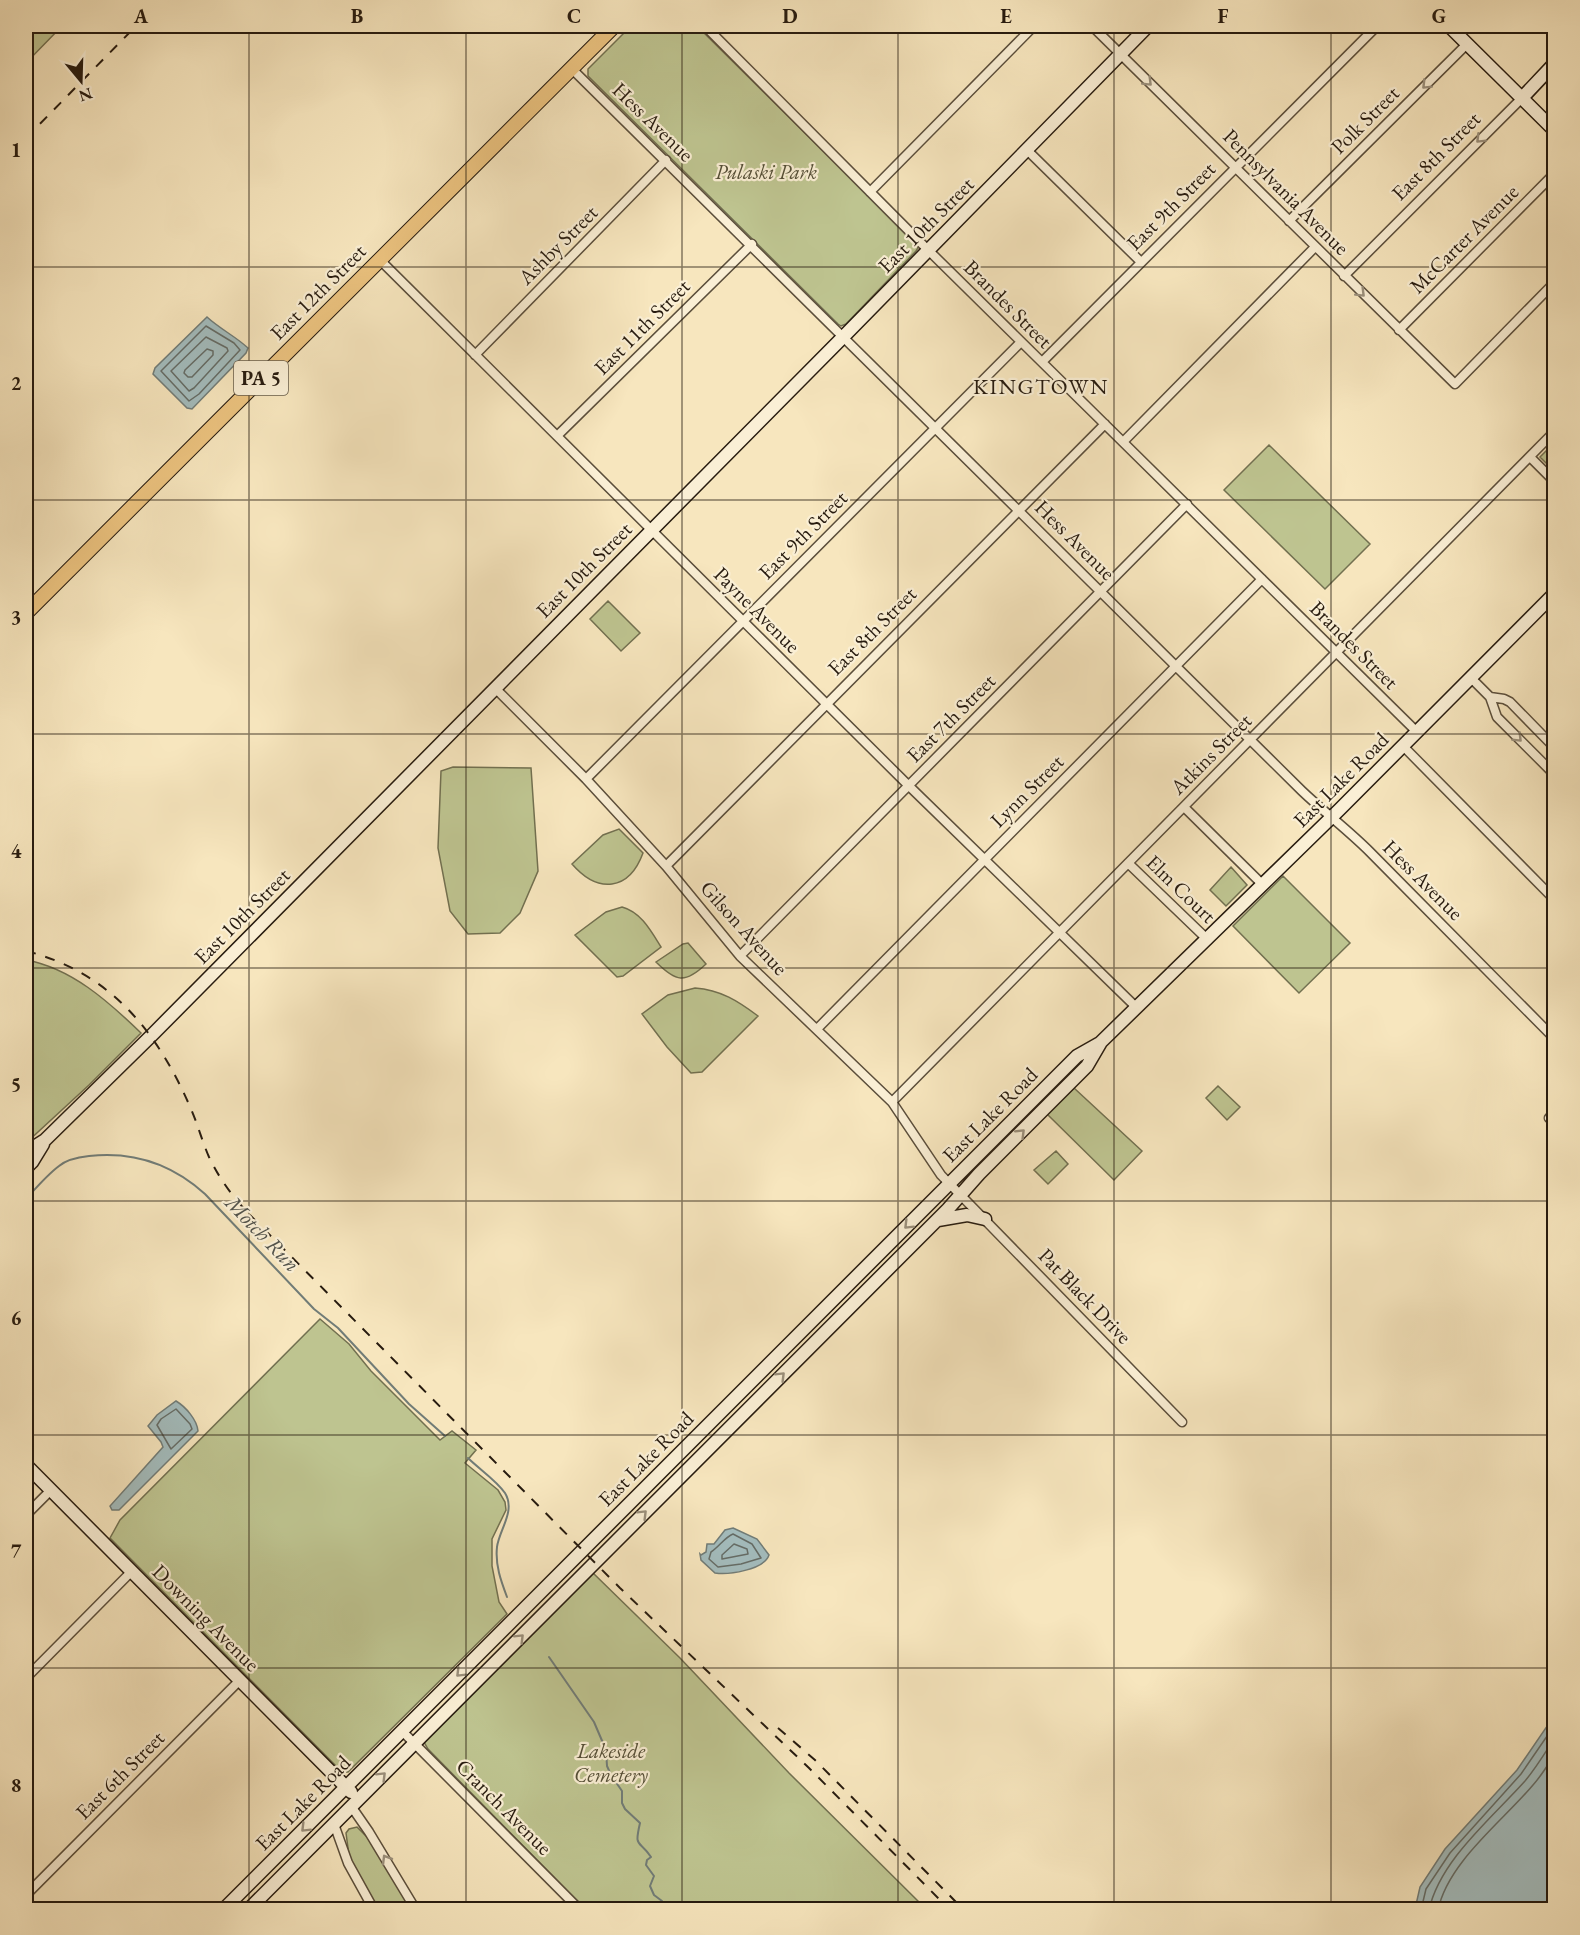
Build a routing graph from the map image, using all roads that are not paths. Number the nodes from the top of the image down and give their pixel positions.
1 (614, 26) edge
2 (705, 26) edge
3 (1034, 26) edge
4 (1092, 26) edge
5 (1148, 26) edge
6 (1377, 26) edge
7 (1449, 26) edge
8 (1467, 44) junction
9 (1120, 54) junction
10 (1554, 64) edge
11 (571, 68) junction
12 (1522, 98) junction
13 (1554, 130) edge
14 (1027, 150) junction
15 (666, 160) junction
16 (1235, 168) junction
17 (1554, 174) edge
18 (870, 192) junction
19 (1289, 222) junction
20 (752, 244) junction
21 (1315, 247) junction
22 (928, 250) junction
23 (380, 260) junction
24 (1141, 262) junction
25 (1344, 276) junction
26 (1554, 283) edge
27 (1399, 330) junction
28 (844, 336) junction
29 (1021, 342) junction
30 (475, 355) junction
31 (1042, 362) junction
32 (1105, 424) junction
33 (936, 428) junction
34 (1554, 432) edge
35 (557, 436) junction
36 (1123, 442) junction
37 (1530, 457) junction
38 (1554, 481) edge
39 (1187, 504) junction
40 (1019, 510) junction
41 (651, 529) junction
42 (1262, 579) junction
43 (1101, 591) junction
44 (1554, 594) edge
45 (26, 613) edge
46 (743, 621) junction
47 (1336, 653) junction
48 (1176, 665) junction
49 (1471, 678) junction
50 (495, 688) junction
51 (1490, 697) junction
52 (827, 704) junction
53 (1417, 732) junction
54 (1251, 740) junction
55 (1403, 746) junction
56 (1554, 747) edge
57 (1553, 770) edge
58 (586, 779) junction
59 (909, 786) junction
60 (1184, 807) junction
61 (1332, 817) junction
62 (984, 860) junction
63 (1128, 863) junction
64 (666, 866) junction
65 (1263, 885) junction
66 (1554, 899) edge
67 (1060, 933) junction
68 (1208, 940) junction
69 (740, 956) junction
70 (1137, 1008) junction
71 (817, 1029) junction
72 (1554, 1038) edge
73 (1101, 1042) junction
74 (892, 1102) junction
75 (45, 1140) junction
76 (26, 1152) edge
77 (26, 1168) edge
78 (949, 1184) junction
79 (962, 1195) junction
80 (985, 1219) junction
81 (937, 1221) junction
82 (1182, 1422) dead end
83 (26, 1465) edge
84 (51, 1490) junction
85 (26, 1515) edge
86 (132, 1571) junction
87 (26, 1678) edge
88 (240, 1680) junction
89 (402, 1731) junction
90 (415, 1743) junction
91 (346, 1787) junction
92 (355, 1803) junction
93 (334, 1824) junction
94 (26, 1895) edge
95 (26, 1902) edge
96 (33, 1910) edge
97 (223, 1910) edge
98 (248, 1910) edge
99 (374, 1910) edge
100 (416, 1910) edge
101 (580, 1910) edge

1 - 11 main road, East 12th Street / PA 5
2 - 18 street, Brandes Street
3 - 18 street
4 - 9 street, Pennsylvania Avenue
5 - 9 main road, East 10th Street
6 - 16 street, East 9th Street
7 - 8 main road
8 - 12 main road
8 -> 19 street, Polk Street
9 - 14 main road, East 10th Street
9 -> 16 street, Pennsylvania Avenue
10 - 12 main road, East 8th Street
11 - 15 street, Hess Avenue
11 - 23 main road, East 12th Street / PA 5
12 - 13 main road
12 -> 25 street, East 8th Street
14 - 22 main road, East 10th Street
14 - 24 street
15 - 20 street, Hess Avenue
15 - 30 street, Ashby Street
16 - 19 street, Pennsylvania Avenue
16 - 24 street, East 9th Street
17 - 27 street, McCarter Avenue
18 - 22 street, Brandes Street
19 - 21 street, Pennsylvania Avenue
20 - 28 street, Hess Avenue
20 - 35 street, East 11th Street
21 - 25 street, Pennsylvania Avenue
21 - 36 street
22 - 28 main road, East 10th Street
22 - 29 street, Brandes Street
23 - 30 street, Payne Avenue
23 - 45 main road, East 12th Street / PA 5
24 - 31 street, East 9th Street
25 -> 27 street, Pennsylvania Avenue
26 - 27 street, Pennsylvania Avenue
28 - 33 street, Hess Avenue
28 - 41 main road, East 10th Street
29 - 31 street, Brandes Street
29 - 33 street, East 9th Street
30 - 35 street, Payne Avenue
31 - 32 street, Brandes Street
32 - 36 street, Brandes Street
32 - 40 street, East 8th Street
33 - 40 street, Hess Avenue
33 - 46 street, East 9th Street
34 - 37 street, Atkins Street
35 - 41 street, Payne Avenue
36 - 39 street, Brandes Street
37 - 38 street
37 - 47 street, Atkins Street
39 - 42 street, Brandes Street
39 - 43 street, East 7th Street
40 - 43 street, Hess Avenue
40 - 52 street, East 8th Street
41 - 46 street, Payne Avenue
41 - 50 main road, East 10th Street
42 - 47 street, Brandes Street
42 - 48 street, Lynn Street
43 - 48 street, Hess Avenue
43 - 59 street, East 7th Street
44 - 49 main road, East Lake Road
46 - 52 street, Payne Avenue
46 - 58 street, East 9th Street
47 - 53 street, Brandes Street
47 - 54 street, Atkins Street
48 - 54 street, Hess Avenue
48 - 62 street, Lynn Street
49 - 51 street
49 - 53 main road, East Lake Road
50 - 58 street, Gilson Avenue
50 - 75 main road, East 10th Street
51 - 56 street
51 -> 57 street
52 - 59 street, Payne Avenue
52 - 64 street, East 8th Street
53 - 55 main road, East Lake Road
54 - 60 street, Atkins Street
54 - 61 street, Hess Avenue
55 - 61 main road, East Lake Road
55 - 66 street
58 - 64 street, Gilson Avenue
59 - 62 street, Payne Avenue
59 - 69 street, East 7th Street
60 - 63 street, Atkins Street
60 - 65 street
61 - 65 main road, East Lake Road
61 - 72 street, Hess Avenue
62 - 67 street, Payne Avenue
62 - 71 street, Lynn Street
63 - 67 street, Atkins Street
63 - 68 street, Elm Court
64 - 69 street, Gilson Avenue
65 - 68 main road, East Lake Road
67 - 70 street, Payne Avenue
67 - 74 street, Atkins Street
68 - 70 main road, East Lake Road
69 - 71 street, Gilson Avenue
70 - 73 main road, East Lake Road
71 - 74 street, Gilson Avenue
73 - 78 main road, East Lake Road
79 -> 73 main road, East Lake Road
74 - 78 street, Gilson Avenue
75 - 76 main road, East 10th Street
75 - 77 main road, East 10th Street
78 - 79 street, Gilson Avenue
78 -> 89 main road, East Lake Road
79 - 80 street, Pat Black Drive
79 - 81 main road, East Lake Road
80 - 81 main road
80 - 82 street, Pat Black Drive
90 -> 81 main road, East Lake Road
83 - 84 main road, Downing Avenue
84 - 85 street
84 - 86 main road, Downing Avenue
86 - 87 street
86 - 88 main road, Downing Avenue
88 - 91 main road, Downing Avenue
88 - 94 street, East 6th Street
89 - 90 street, Cranch Avenue
89 - 91 main road, East Lake Road
92 -> 90 main road, East Lake Road
90 - 101 street, Cranch Avenue
91 - 92 main road, Downing Avenue
91 -> 97 main road, East Lake Road
92 - 93 main road, East Lake Road
100 -> 92 street
93 - 98 main road, East Lake Road
93 - 99 street
95 - 96 street

